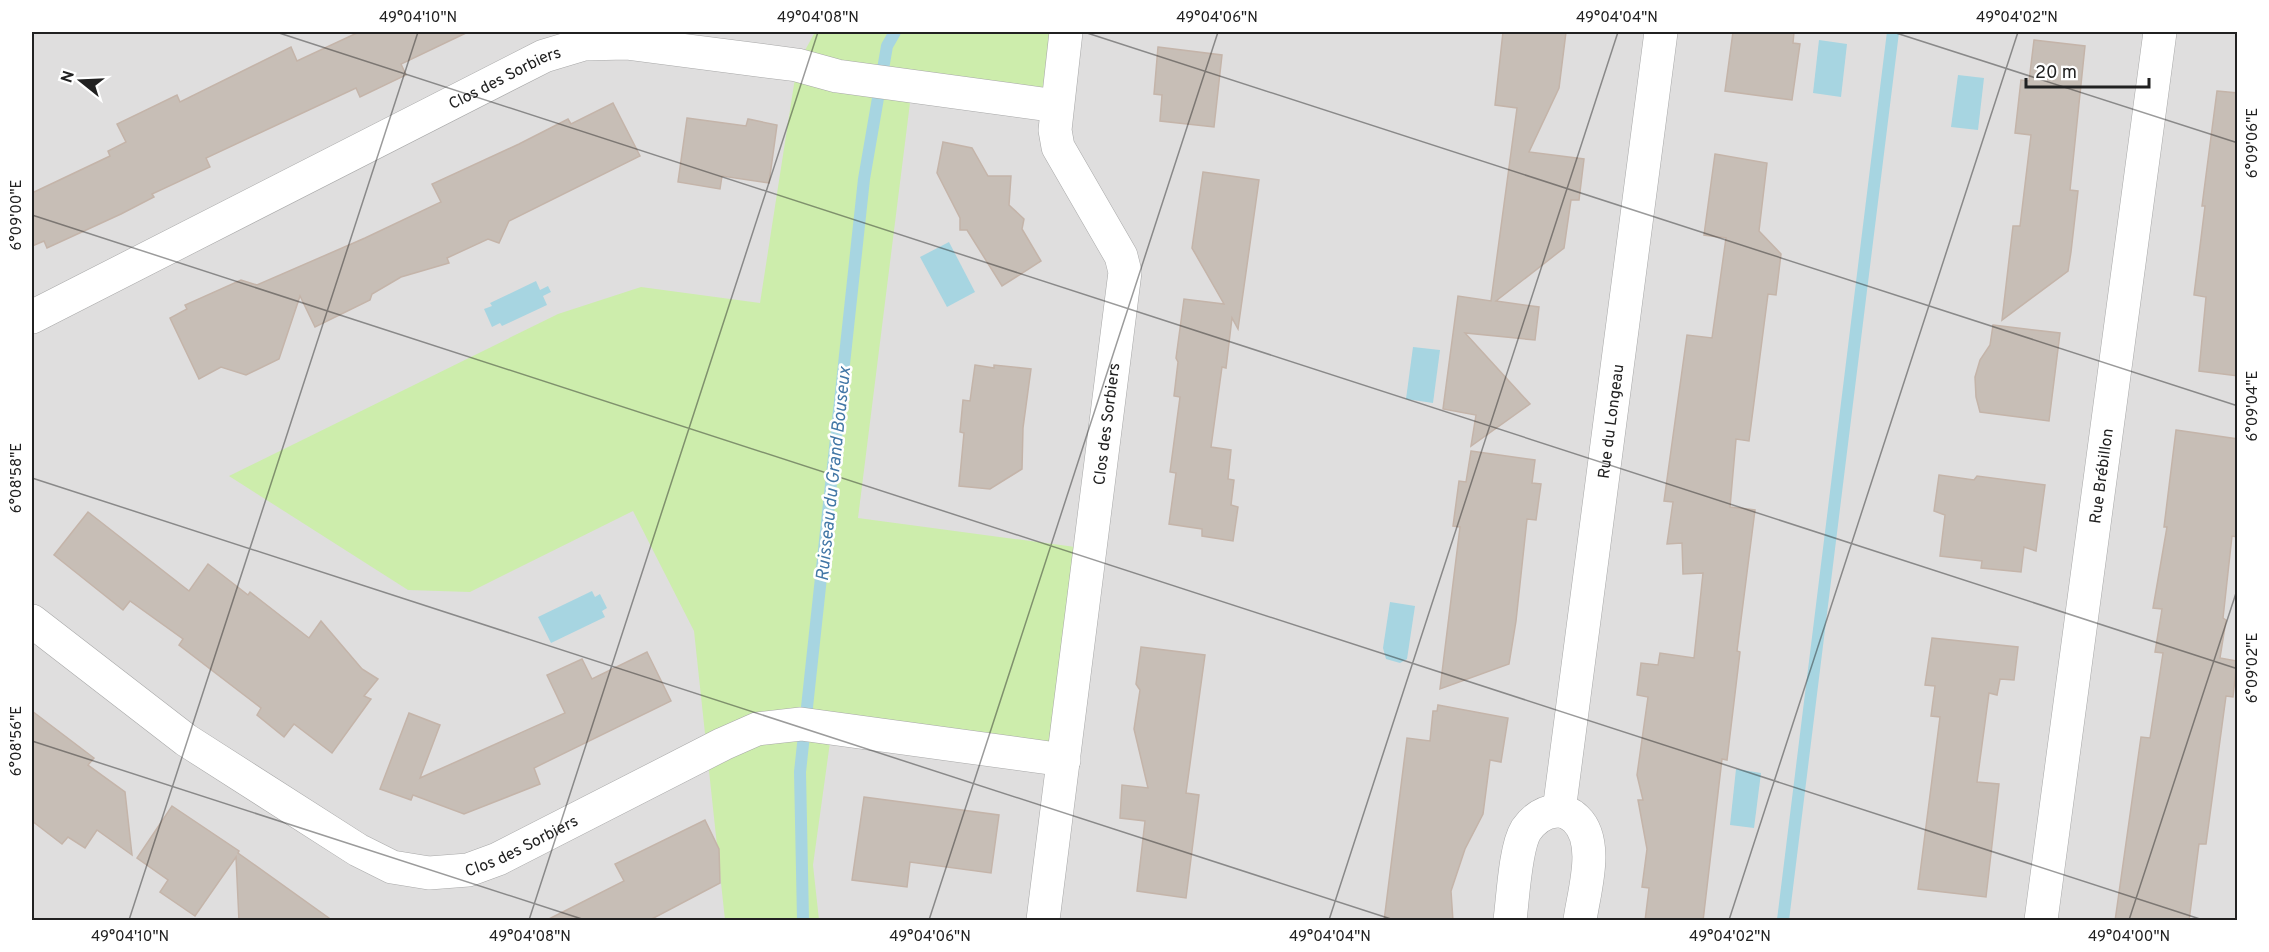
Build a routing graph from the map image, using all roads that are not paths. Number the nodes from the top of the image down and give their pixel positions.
1 (1066, 32) edge
2 (1661, 32) edge
3 (2160, 32) edge
4 (1057, 106) junction
5 (32, 317) edge
6 (32, 621) edge
7 (1064, 760) junction
8 (1559, 811) junction
9 (1044, 921) edge
10 (1510, 921) edge
11 (1581, 921) edge
12 (2041, 921) edge

1 - 4 street, Clos des Sorbiers
2 - 8 street, Rue du Longeau
3 - 12 street, Rue Brébillon
4 - 5 street, Clos des Sorbiers
4 - 7 street, Clos des Sorbiers
6 - 7 street, Clos des Sorbiers
7 - 9 street, Clos des Sorbiers
8 - 10 street
8 - 11 street

